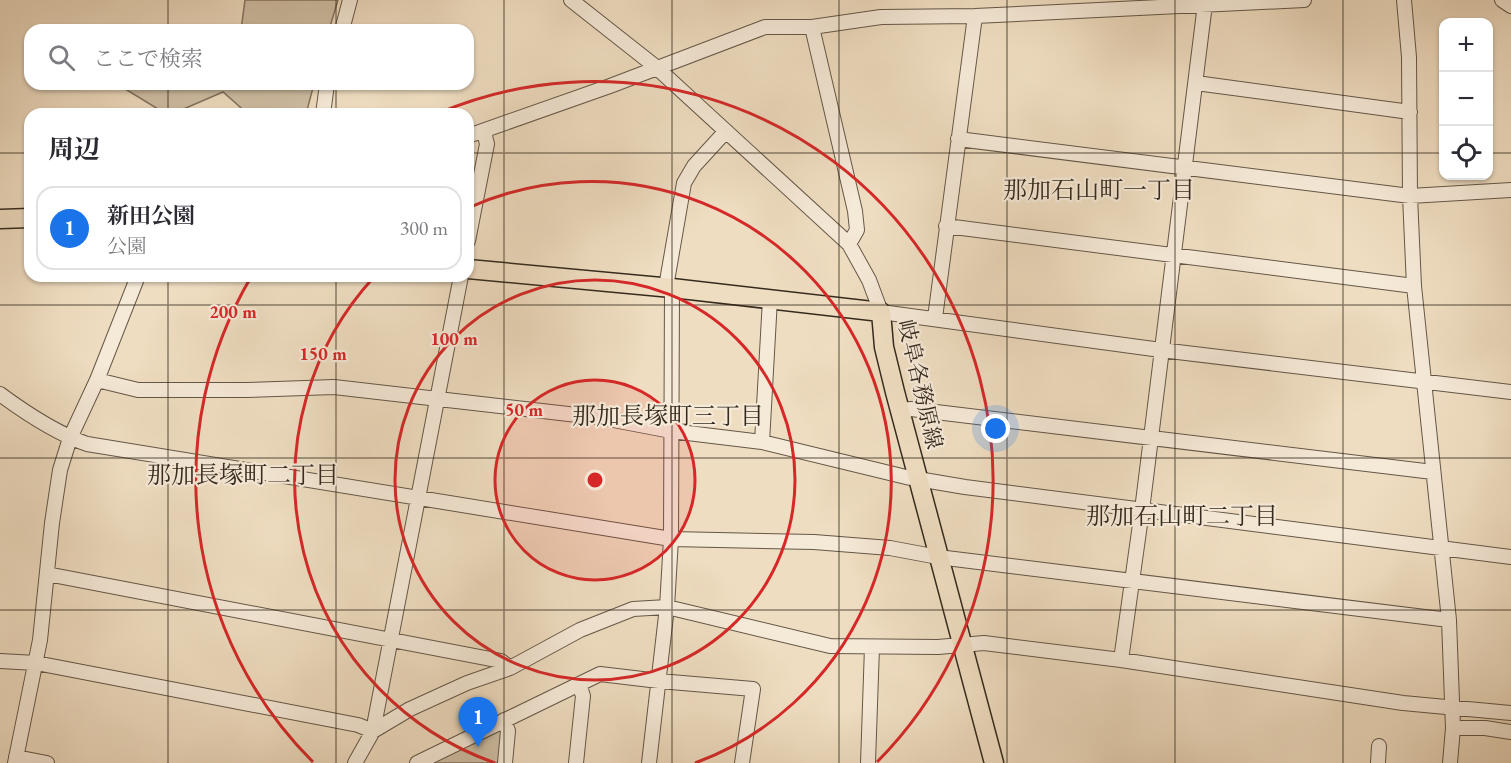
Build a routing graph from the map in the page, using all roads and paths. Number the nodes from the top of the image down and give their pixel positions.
1 (350, 0) edge
2 (570, 0) edge
3 (1304, 0) edge
4 (1404, 0) edge
5 (1502, 0) edge
6 (1205, 4) junction
7 (1511, 6) edge
8 (975, 16) junction
9 (344, 24) edge
10 (812, 27) junction
11 (656, 67) junction
12 (1196, 83) junction
13 (326, 90) edge
14 (324, 108) edge
15 (1410, 112) junction
16 (726, 131) junction
17 (484, 132) junction
18 (474, 134) edge
19 (958, 139) junction
20 (1184, 168) junction
21 (1511, 190) edge
22 (1410, 196) junction
23 (474, 210) edge
24 (24, 218) edge
25 (0, 219) edge
26 (946, 226) junction
27 (849, 244) junction
28 (1173, 254) junction
29 (474, 270) edge
30 (136, 282) edge
31 (460, 282) edge
32 (1414, 286) junction
33 (669, 287) junction
34 (770, 299) junction
35 (881, 312) junction
36 (935, 318) junction
37 (1161, 350) junction
38 (97, 380) junction
39 (1423, 381) junction
40 (1511, 392) edge
41 (0, 394) edge
42 (437, 400) junction
43 (900, 410) junction
44 (671, 431) junction
45 (1150, 437) junction
46 (70, 438) junction
47 (762, 442) junction
48 (1433, 472) junction
49 (919, 480) junction
50 (418, 496) junction
51 (1142, 510) junction
52 (671, 539) junction
53 (1442, 548) junction
54 (938, 556) junction
55 (1511, 557) edge
56 (47, 574) junction
57 (1132, 581) junction
58 (667, 608) junction
59 (1449, 620) junction
60 (392, 640) junction
61 (963, 644) junction
62 (872, 647) junction
63 (1121, 660) junction
64 (0, 661) edge
65 (36, 663) junction
66 (510, 668) junction
67 (659, 681) junction
68 (579, 684) junction
69 (1451, 707) junction
70 (1511, 713) edge
71 (504, 720) junction
72 (1452, 728) junction
73 (373, 731) junction
74 (1511, 732) edge
75 (1379, 746) dead end
76 (15, 760) edge
77 (47, 763) edge
78 (355, 763) edge
79 (417, 763) edge
80 (505, 763) edge
81 (576, 763) edge
82 (649, 763) edge
83 (742, 763) edge
84 (868, 763) edge
85 (994, 763) edge
86 (1378, 763) edge
87 (1450, 763) edge

1 - 9 street
2 - 11 street
3 - 6 street
4 - 15 street
5 - 7 street
6 - 8 street
6 - 12 street
8 - 10 street
8 - 19 street
10 - 11 street
10 - 27 street
11 - 16 street
11 - 17 street
12 - 15 street
12 - 20 street
13 - 14 street
15 - 22 street
16 - 27 street
16 - 33 street
17 - 18 street
17 - 23 street
19 - 20 street
19 - 26 street
20 - 22 street
20 - 28 street
21 - 22 street
22 - 32 street
24 - 25 main road
26 - 28 street
26 - 36 street
27 - 35 street
28 - 32 street
28 - 37 street
29 - 33 main road, 岐阜各務原線
30 - 38 street
31 - 42 street
32 - 39 street
33 - 34 main road, 岐阜各務原線
33 - 44 street
34 - 35 main road, 岐阜各務原線
34 - 47 street
35 - 36 street
35 - 43 main road, 岐阜各務原線
36 - 37 street
37 - 39 street
37 - 45 street
38 - 42 street
38 - 46 street
39 - 40 street
39 - 48 street
41 - 46 street
42 - 44 street
42 - 50 street
43 - 45 street
43 - 49 main road, 岐阜各務原線
44 - 47 street
44 - 52 street
45 - 48 street
45 - 51 street
46 - 50 street
46 - 56 street
47 - 49 street
48 - 53 street
49 - 51 street
49 - 54 main road, 岐阜各務原線
50 - 52 street
50 - 60 street
51 - 53 street
51 - 57 street
52 - 54 street
52 - 58 street
53 - 55 street
53 - 59 street
54 - 57 street
54 - 61 main road, 岐阜各務原線
56 - 60 street
56 - 65 street
57 - 59 street
57 - 63 street
58 - 62 street
58 - 66 street
58 - 67 street
59 - 69 street
60 - 66 street
60 - 73 street
61 - 62 street
61 - 63 street
61 - 85 main road, 岐阜各務原線
62 - 84 street
63 - 69 street
64 - 65 street
65 - 73 street
65 - 76 street
66 - 73 street
67 - 68 street
67 - 82 street
67 - 83 street
68 - 71 street
68 - 81 street
69 - 70 street
69 - 72 street
71 - 79 street
71 - 80 street
72 - 74 street
72 - 87 street
73 - 78 street
75 - 86 street
76 - 77 street

